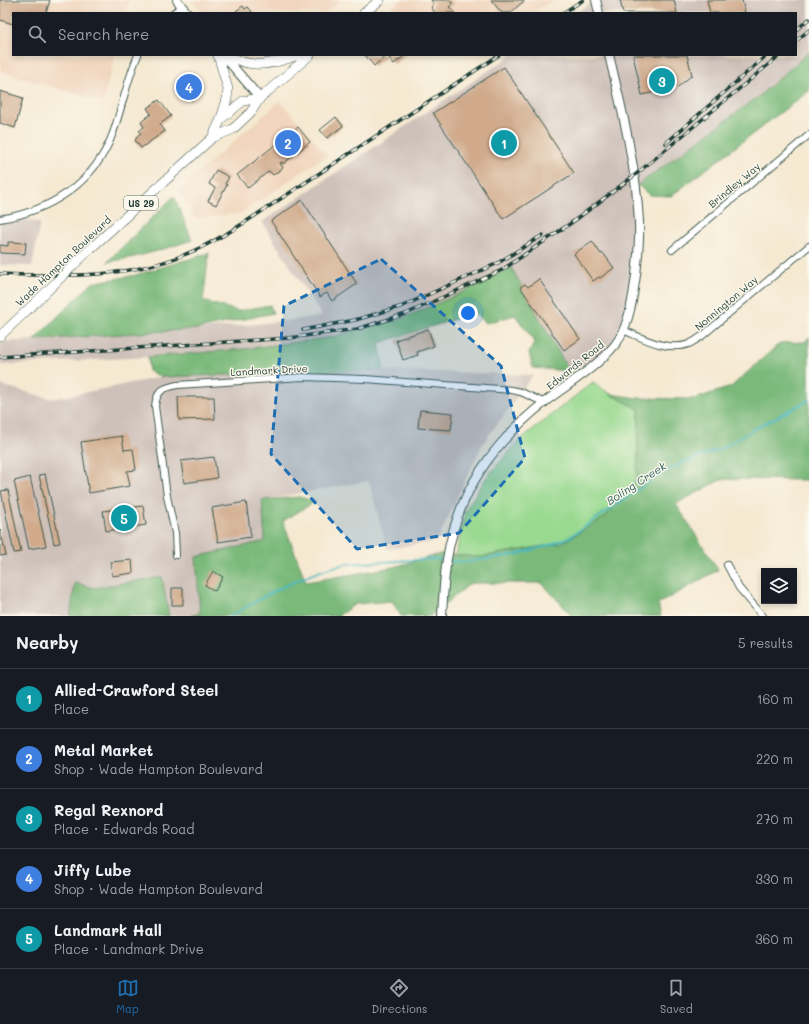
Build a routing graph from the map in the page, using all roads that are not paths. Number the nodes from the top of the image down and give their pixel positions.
1 (380, 0) edge
2 (596, 0) edge
3 (180, 3) edge
4 (174, 12) edge
5 (186, 12) edge
6 (365, 12) edge
7 (599, 12) edge
8 (138, 56) edge
9 (218, 56) edge
10 (224, 56) edge
11 (230, 56) edge
12 (295, 56) edge
13 (309, 56) edge
14 (609, 56) edge
15 (260, 98) junction
16 (221, 119) junction
17 (809, 135) edge
18 (212, 138) junction
19 (0, 219) edge
20 (809, 246) edge
21 (672, 250) dead end
22 (623, 330) junction
23 (0, 336) edge
24 (545, 402) junction
25 (176, 555) dead end
26 (727, 565) dead end
27 (442, 616) edge
28 (763, 616) edge

1 - 6 main road
2 - 7 main road
3 - 4 street
3 - 5 main road
8 - 19 street
9 - 16 main road
10 - 15 main road
11 - 12 main road
13 - 15 main road, Wade Hampton Boulevard / US 29
14 - 22 main road, Edwards Road
15 - 16 main road, Wade Hampton Boulevard / US 29
15 - 18 main road, Wade Hampton Boulevard / US 29
16 - 18 main road, Wade Hampton Boulevard / US 29
17 - 21 street, Brindley Way
18 - 23 main road, Wade Hampton Boulevard / US 29, bridge
20 - 22 street, Nonnington Way
22 - 24 main road, Edwards Road
24 - 25 street, Landmark Drive
24 - 27 main road, Edwards Road
26 - 28 street

